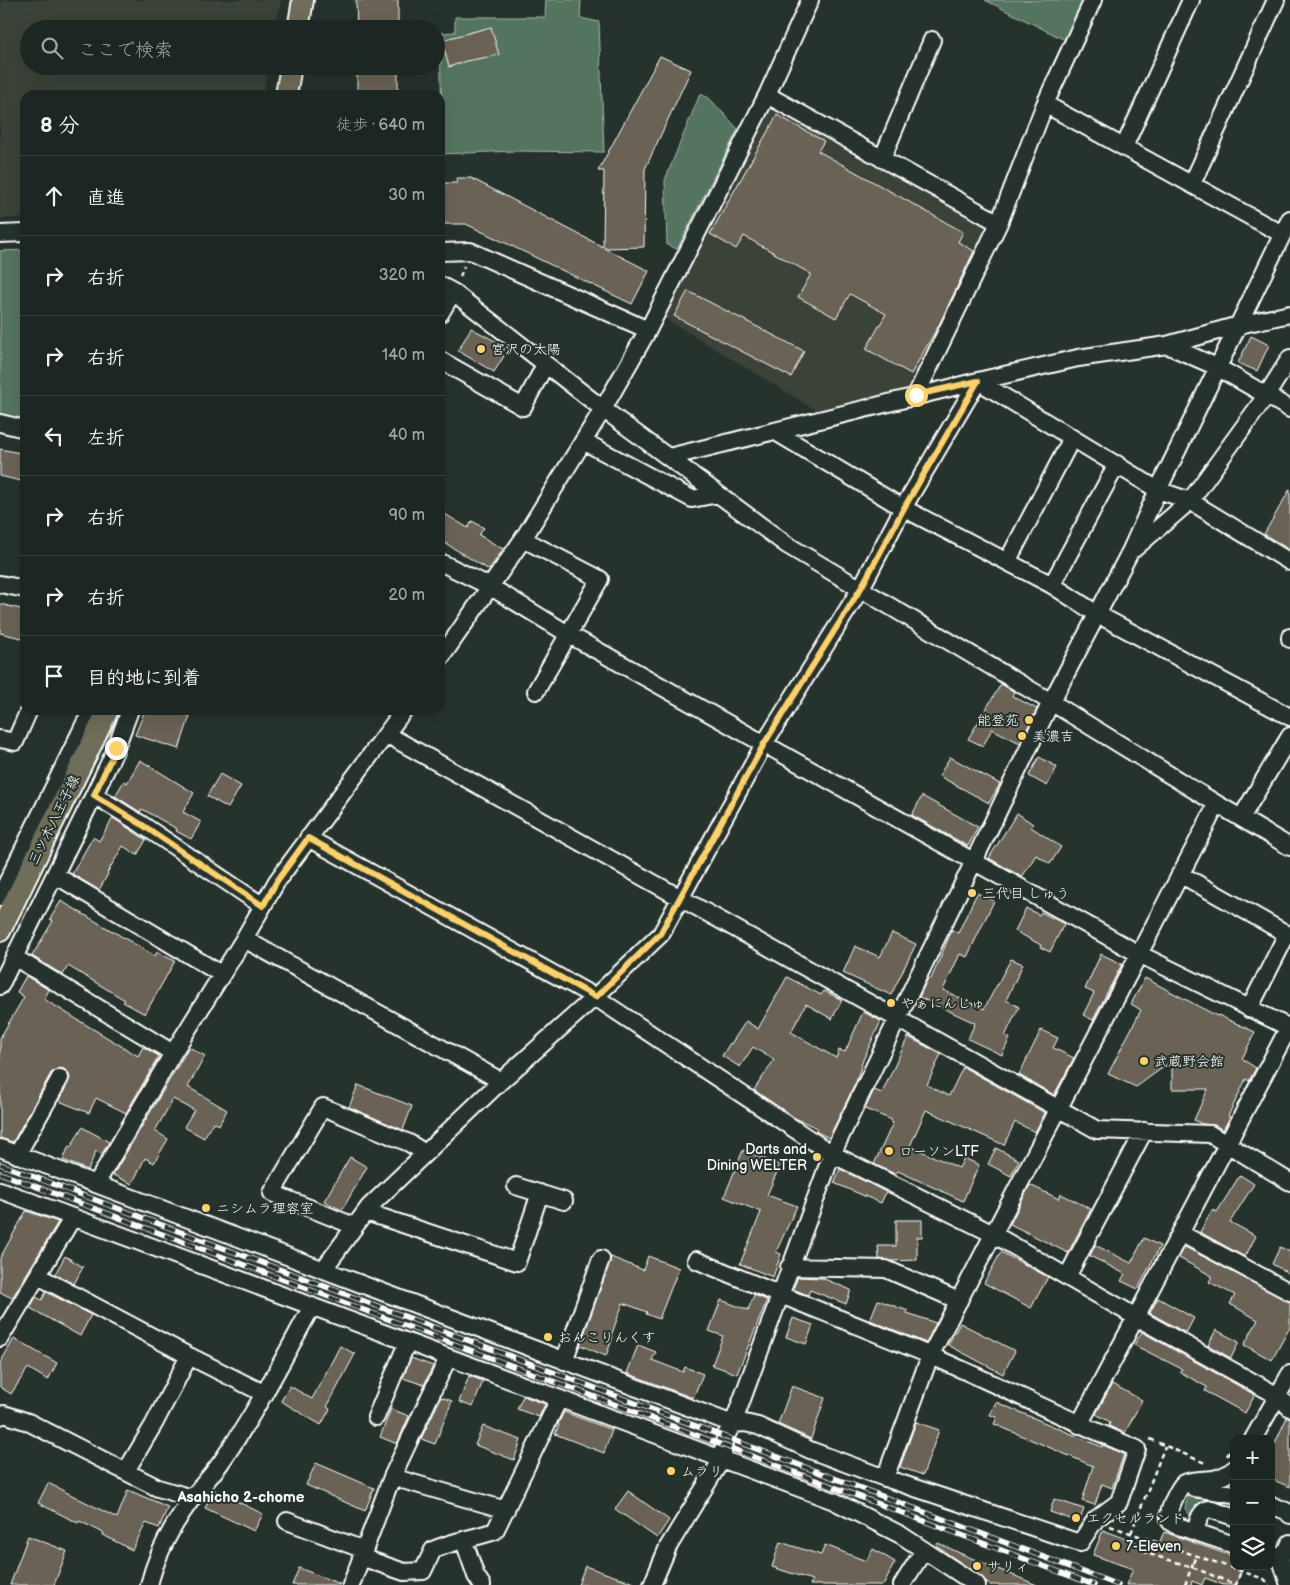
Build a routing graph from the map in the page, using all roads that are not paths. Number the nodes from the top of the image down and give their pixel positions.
1 (302, 0) edge
2 (810, 0) edge
3 (1093, 0) edge
4 (1191, 0) edge
5 (1276, 0) edge
6 (299, 20) edge
7 (932, 40) dead end
8 (289, 75) edge
9 (287, 90) edge
10 (767, 95) junction
11 (1046, 104) junction
12 (1124, 147) junction
13 (882, 159) junction
14 (1192, 184) junction
15 (1290, 219) edge
16 (999, 223) junction
17 (20, 233) edge
18 (0, 234) edge
19 (1282, 234) junction
20 (445, 252) edge
21 (447, 288) edge
22 (1290, 314) edge
23 (1239, 325) junction
24 (648, 330) junction
25 (1167, 345) junction
26 (1290, 358) edge
27 (445, 363) edge
28 (545, 365) junction
29 (1217, 367) junction
30 (978, 381) junction
31 (916, 395) junction
32 (1266, 396) junction
33 (603, 409) junction
34 (1290, 409) edge
35 (0, 423) edge
36 (20, 428) edge
37 (774, 431) junction
38 (1072, 438) junction
39 (583, 441) junction
40 (669, 457) junction
41 (1117, 464) junction
42 (1158, 490) junction
43 (718, 494) junction
44 (1190, 501) junction
45 (904, 508) junction
46 (523, 539) junction
47 (1130, 552) junction
48 (1007, 562) junction
49 (1290, 562) edge
50 (445, 564) edge
51 (0, 584) edge
52 (1052, 585) junction
53 (491, 587) junction
54 (20, 588) edge
55 (861, 588) junction
56 (1097, 614) junction
57 (568, 634) junction
58 (445, 652) edge
59 (536, 691) dead end
60 (1051, 702) junction
61 (27, 715) edge
62 (91, 715) edge
63 (106, 715) edge
64 (128, 715) edge
65 (400, 715) edge
66 (1290, 717) edge
67 (97, 732) junction
68 (386, 734) junction
69 (1290, 736) edge
70 (0, 738) edge
71 (764, 744) junction
72 (116, 748) junction
73 (94, 795) junction
74 (1217, 804) junction
75 (1240, 818) junction
76 (308, 838) junction
77 (1290, 847) edge
78 (974, 860) junction
79 (1180, 874) junction
80 (55, 875) junction
81 (0, 897) edge
82 (680, 898) junction
83 (263, 906) junction
84 (0, 931) edge
85 (244, 939) junction
86 (1139, 954) junction
87 (14, 957) junction
88 (221, 974) junction
89 (0, 986) edge
90 (596, 997) junction
91 (1249, 1008) junction
92 (897, 1019) junction
93 (1290, 1027) edge
94 (173, 1053) junction
95 (60, 1078) dead end
96 (501, 1081) junction
97 (1059, 1108) junction
98 (1144, 1131) junction
99 (1227, 1145) junction
100 (0, 1148) edge
101 (425, 1153) junction
102 (832, 1154) junction
103 (17, 1155) junction
104 (1290, 1182) edge
105 (96, 1184) junction
106 (516, 1186) dead end
107 (0, 1190) edge
108 (540, 1193) junction
109 (564, 1201) dead end
110 (366, 1212) junction
111 (73, 1217) junction
112 (354, 1226) junction
113 (1180, 1233) junction
114 (993, 1234) junction
115 (601, 1259) dead end
116 (696, 1260) dead end
117 (789, 1267) junction
118 (323, 1270) junction
119 (38, 1276) junction
120 (1066, 1277) junction
121 (1290, 1292) edge
122 (780, 1296) junction
123 (959, 1301) junction
124 (312, 1306) junction
125 (1136, 1317) junction
126 (0, 1338) edge
127 (407, 1343) junction
128 (189, 1356) junction
129 (930, 1356) junction
130 (448, 1358) junction
131 (564, 1361) junction
132 (1290, 1374) edge
133 (265, 1394) junction
134 (1278, 1396) junction
135 (559, 1399) junction
136 (1290, 1408) edge
137 (0, 1416) edge
138 (376, 1417) dead end
139 (732, 1424) junction
140 (1079, 1425) junction
141 (1255, 1435) edge
142 (722, 1459) junction
143 (1228, 1466) edge
144 (126, 1471) junction
145 (392, 1477) junction
146 (885, 1478) junction
147 (1177, 1492) junction
148 (1230, 1493) edge
149 (192, 1498) junction
150 (1275, 1507) edge
151 (506, 1510) junction
152 (1290, 1515) edge
153 (1230, 1516) edge
154 (287, 1521) dead end
155 (1195, 1532) junction
156 (464, 1541) junction
157 (1290, 1543) edge
158 (1230, 1544) edge
159 (924, 1550) junction
160 (363, 1554) junction
161 (1276, 1557) edge
162 (150, 1585) edge
163 (351, 1585) edge
164 (482, 1585) edge
165 (652, 1585) edge
166 (902, 1585) edge
167 (977, 1585) edge
168 (1289, 1585) edge

1 - 6 main road
2 - 10 street
3 - 11 street
4 - 12 street
5 - 14 street
7 - 13 street
8 - 9 main road
10 - 13 street
10 - 24 street
11 - 12 street
11 - 16 street
12 - 14 street
13 - 16 street
14 - 19 street
15 - 19 street
16 - 31 street
17 - 18 street
19 - 23 street
20 - 24 street
21 - 28 street
22 - 23 street
23 - 25 street
23 - 29 street
24 - 33 street
25 - 29 street
25 - 30 street
26 - 32 street
27 - 28 street
28 - 33 street
29 - 32 street
29 - 42 street
30 - 31 street
30 - 38 street
30 - 45 street
31 - 37 street
32 - 34 street
32 - 44 street
33 - 39 street
33 - 40 street
35 - 36 street
37 - 40 street
37 - 45 street
38 - 41 street
38 - 48 street
39 - 43 street
39 - 46 street
40 - 43 street
41 - 42 street
41 - 52 street
42 - 44 street
42 - 47 street
43 - 55 street
44 - 47 street
44 - 49 street
45 - 48 street
45 - 55 street
46 - 53 street
46 - 57 street
47 - 56 street
48 - 52 street
50 - 53 street
51 - 54 street
52 - 56 street
53 - 57 street
53 - 58 street
55 - 60 street
55 - 71 street
56 - 60 street
56 - 66 street
57 - 59 street
57 - 71 street
60 - 74 street
60 - 78 street
61 - 70 street
62 - 81 street
63 - 67 main road, 三ツ木八王子線
64 - 72 street
65 - 68 street
67 - 72 street
67 - 84 main road, 三ツ木八王子線
68 - 76 street
68 - 82 street
69 - 75 street
71 - 78 street
71 - 82 street
72 - 73 street
73 - 80 street
73 - 83 street
74 - 75 street
74 - 79 street
75 - 77 street
76 - 83 street
76 - 90 street
78 - 86 street
78 - 92 street
79 - 86 street
79 - 91 street
80 - 87 street
80 - 88 street
82 - 90 street
82 - 92 street
83 - 85 street
85 - 88 street
85 - 96 street
86 - 91 street
86 - 97 street
87 - 89 street
87 - 94 street
88 - 94 street
90 - 96 street
90 - 102 street
91 - 93 street
92 - 97 street
92 - 102 street
93 - 99 street
94 - 105 street
95 - 103 street
96 - 101 street
97 - 98 street
97 - 114 street
98 - 99 street
98 - 120 street
99 - 104 street
99 - 113 street
100 - 103 street
101 - 110 street
101 - 112 street
102 - 114 street
102 - 117 street
103 - 105 street
105 - 118 street
106 - 108 street
107 - 111 street
108 - 109 street
108 - 110 street
110 - 112 street
111 - 119 street
111 - 124 street
112 - 118 street
113 - 121 street
113 - 125 street
114 - 120 street
114 - 123 street
115 - 131 street
116 - 122 street
117 - 122 street
117 - 123 street
118 - 131 street
119 - 126 street
119 - 128 street
120 - 125 street
122 - 129 street
122 - 139 street
123 - 129 street
124 - 127 street
124 - 133 street
125 - 134 street
125 - 140 street
127 - 130 street
127 - 138 street
128 - 133 street
128 - 144 street
129 - 140 street
129 - 146 street
130 - 135 street
130 - 145 street
131 - 139 street
132 - 134 street
133 - 149 street
134 - 136 street
134 - 141 street
135 - 142 street
135 - 151 street
137 - 144 street
139 - 142 street
139 - 146 street
140 - 146 street
142 - 159 street
142 - 165 street
143 - 147 street
144 - 149 street
145 - 151 street
145 - 160 street
147 - 148 street
147 - 155 street
149 - 162 street
150 - 152 street
151 - 156 street
153 - 155 street
154 - 160 street
155 - 158 street
156 - 160 street
156 - 164 street
157 - 161 street
159 - 166 street
159 - 167 street
160 - 163 street
161 - 168 street

